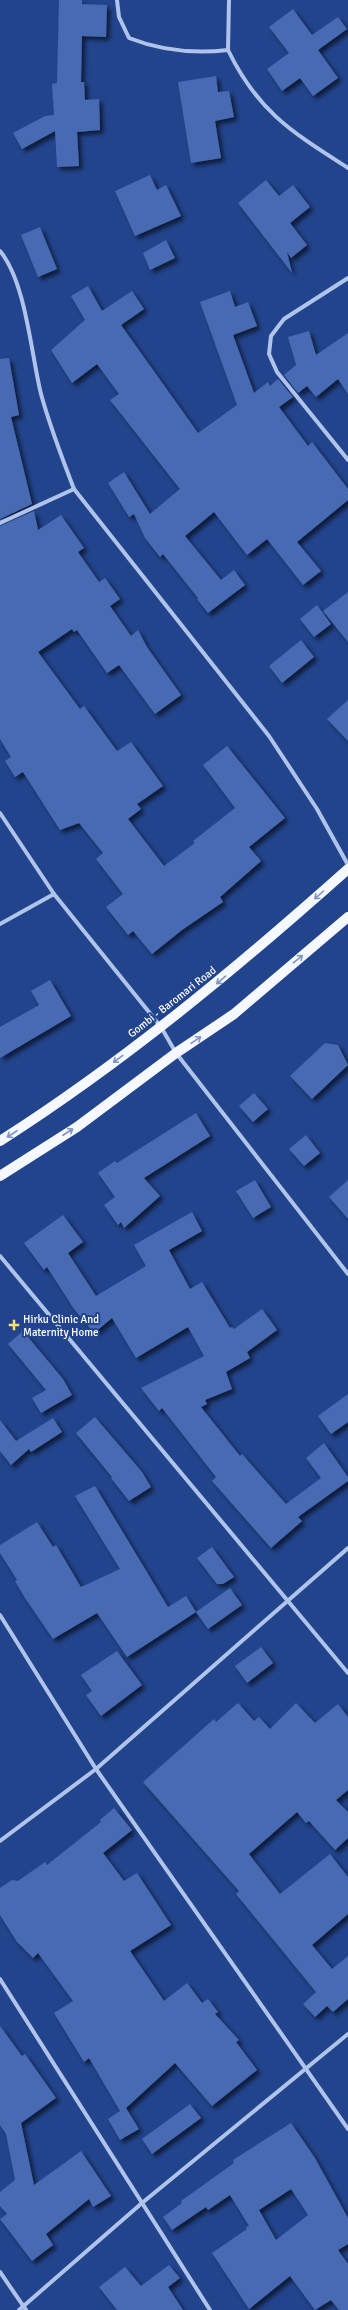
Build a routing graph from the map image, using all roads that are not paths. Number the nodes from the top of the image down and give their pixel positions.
1 (117, 0) edge
2 (229, 0) edge
3 (228, 50) junction
4 (348, 168) edge
5 (0, 251) edge
6 (348, 278) edge
7 (348, 460) edge
8 (74, 489) junction
9 (0, 523) edge
10 (0, 813) edge
11 (348, 865) edge
12 (348, 869) edge
13 (54, 894) junction
14 (348, 917) edge
15 (0, 924) edge
16 (161, 1027) junction
17 (176, 1053) junction
18 (0, 1141) edge
19 (0, 1176) edge
20 (0, 1256) edge
21 (348, 1274) edge
22 (348, 1548) edge
23 (287, 1600) junction
24 (0, 1615) edge
25 (348, 1673) edge
26 (96, 1769) junction
27 (0, 1841) edge
28 (0, 1979) edge
29 (348, 2034) edge
30 (305, 2070) junction
31 (348, 2129) edge
32 (142, 2203) junction
33 (0, 2272) edge
34 (25, 2308) edge
35 (19, 2310) edge
36 (210, 2310) edge

1 - 3 street
2 - 3 street
3 - 4 street
5 - 8 street
6 - 7 street
8 - 9 street
8 - 11 street
10 - 13 street
12 -> 16 main road, Gombi - Baromari Road
13 - 15 street
13 - 16 street
17 -> 14 main road
16 - 17 street
16 -> 18 main road, Gombi - Baromari Road
19 -> 17 main road
17 - 21 street
20 - 23 street
22 - 23 street
23 - 25 street
23 - 26 street
24 - 26 street
26 - 27 street
26 - 30 street
28 - 32 street
29 - 30 street
30 - 31 street
30 - 32 street
32 - 34 street
32 - 36 street
33 - 34 street
34 - 35 street

